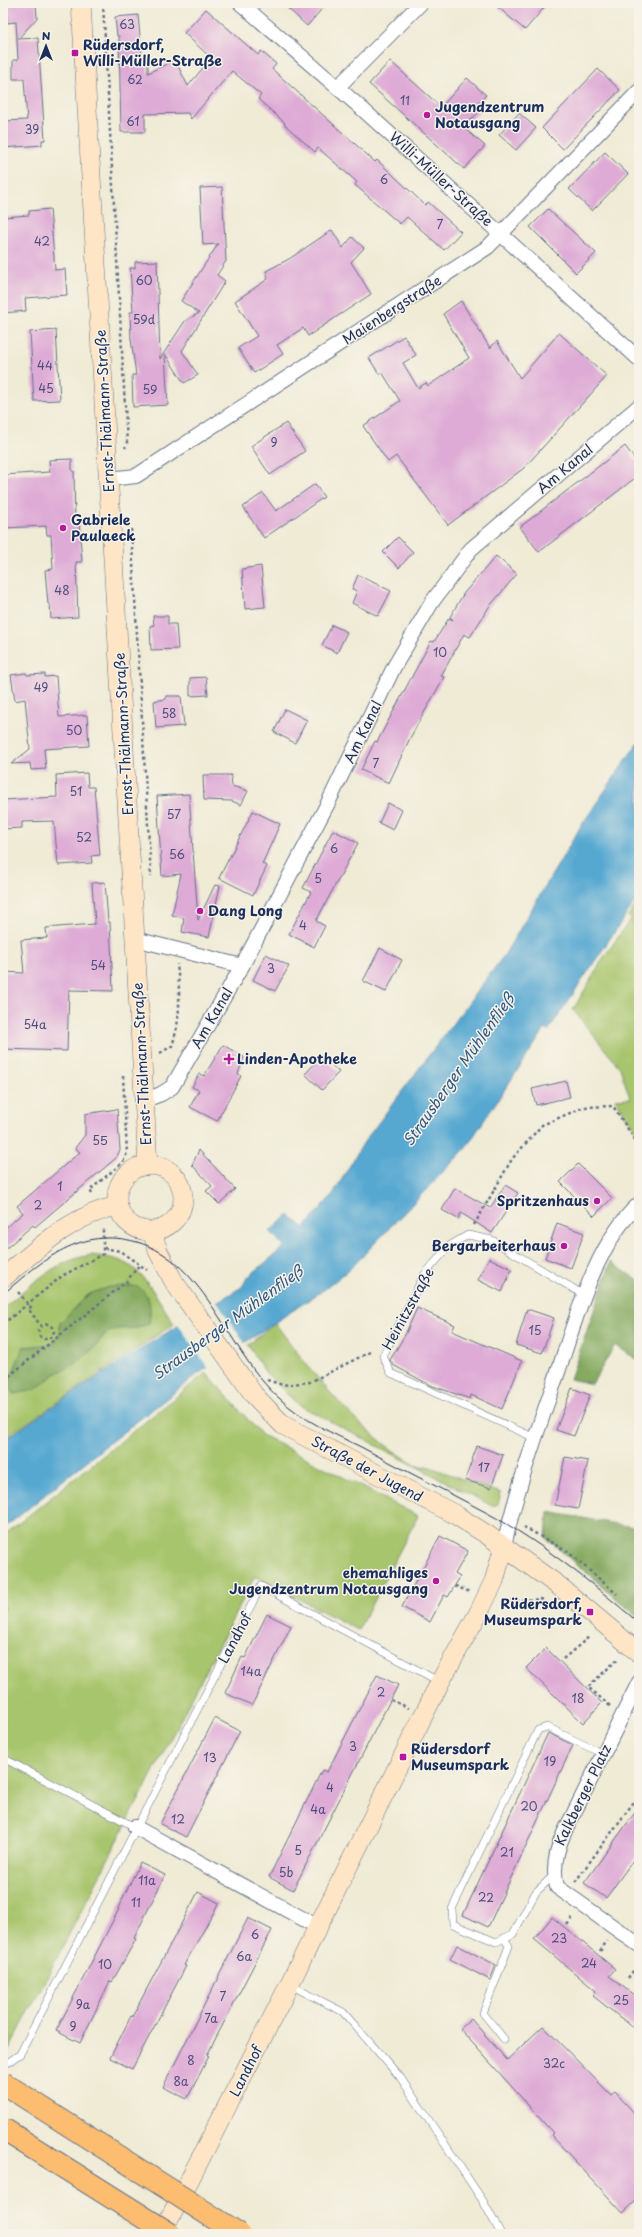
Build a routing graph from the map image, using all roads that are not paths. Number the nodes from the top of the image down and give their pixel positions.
1 (81, 3) edge
2 (240, 3) edge
3 (421, 3) edge
4 (338, 87) junction
5 (639, 91) edge
6 (500, 233) junction
7 (639, 359) edge
8 (639, 406) edge
9 (116, 478) junction
10 (136, 939) junction
11 (242, 966) junction
12 (145, 1100) junction
13 (148, 1166) junction
14 (118, 1206) junction
15 (637, 1211) edge
16 (152, 1231) junction
17 (3, 1278) edge
18 (584, 1295) junction
19 (535, 1438) junction
20 (504, 1546) junction
21 (639, 1653) edge
22 (440, 1682) junction
23 (639, 1682) edge
24 (603, 1754) junction
25 (3, 1758) edge
26 (135, 1827) junction
27 (554, 1875) junction
28 (318, 1927) junction
29 (504, 1938) junction
30 (639, 1945) edge
31 (290, 1985) junction
32 (504, 2039) dead end
33 (3, 2066) edge
34 (3, 2083) edge
35 (3, 2129) edge
36 (171, 2224) edge
37 (159, 2234) edge
38 (239, 2234) edge
39 (501, 2234) edge

1 - 9 main road, Ernst-Thälmann-Straße
2 - 4 street, Willi-Müller-Straße
3 - 4 street
4 - 6 street, Willi-Müller-Straße
5 - 6 street, Maienbergstraße
6 - 7 street, Willi-Müller-Straße
6 - 9 street, Maienbergstraße
8 - 11 street, Am Kanal
9 - 10 main road, Ernst-Thälmann-Straße
10 - 11 street
10 - 12 main road, Ernst-Thälmann-Straße
11 - 12 street, Am Kanal
12 - 13 main road, Ernst-Thälmann-Straße
13 - 14 main road
13 - 16 main road
14 - 16 main road
14 - 17 main road
15 - 18 street
16 - 20 main road, Straße der Jugend
18 - 19 street
18 - 19 lane, Heinitzstraße
19 - 20 street
20 - 21 main road, Straße der Jugend
20 - 22 main road, Landhof
22 - 26 lane, Landhof
22 - 28 main road, Landhof
23 - 24 street, Kalkberger Platz
24 - 27 street, Kalkberger Platz
24 - 29 lane
25 - 26 lane
26 - 28 street
26 - 33 lane, Landhof
27 - 29 lane
27 - 30 street
28 - 31 main road, Landhof
29 - 32 lane
31 - 36 main road, Landhof
31 - 39 lane
34 - 38 highway, bridge
35 - 36 highway, bridge
36 - 37 main road, Landhof

